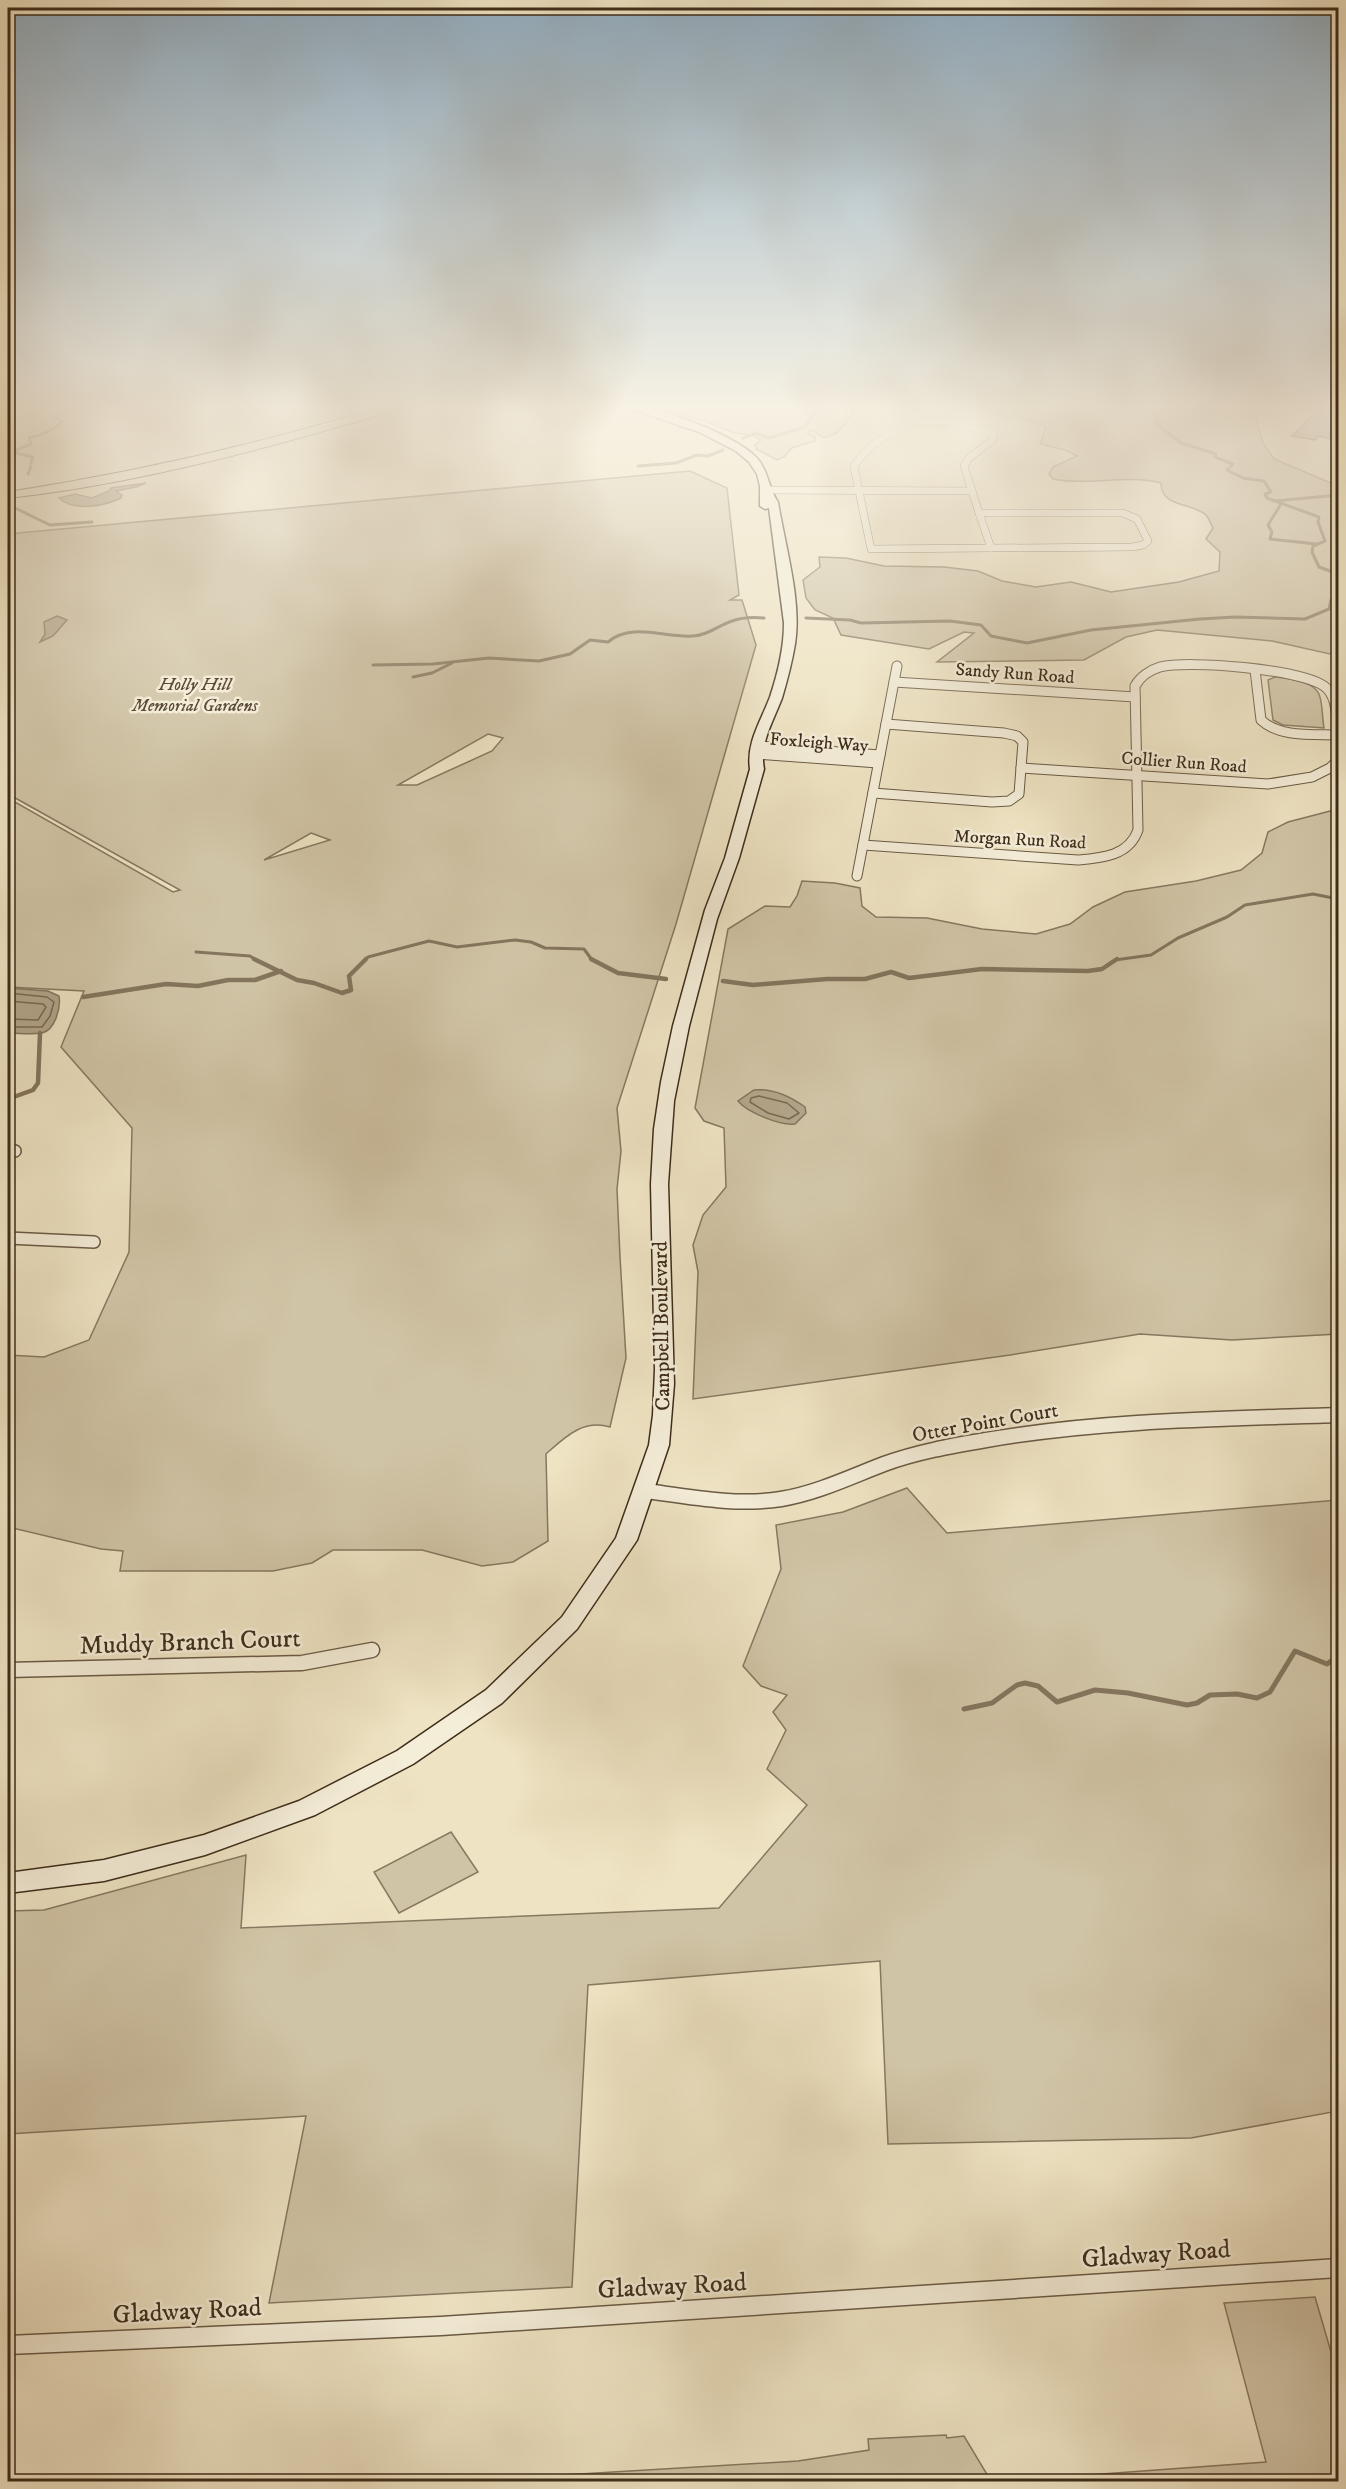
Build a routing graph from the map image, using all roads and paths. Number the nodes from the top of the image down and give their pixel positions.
1 (767, 522) edge
2 (865, 522) edge
3 (982, 522) edge
4 (1139, 522) edge
5 (991, 548) junction
6 (897, 666) dead end
7 (1255, 670) junction
8 (894, 682) junction
9 (1135, 697) junction
10 (886, 724) junction
11 (1338, 729) edge
12 (1338, 735) edge
13 (757, 754) junction
14 (879, 759) junction
15 (1338, 760) edge
16 (1021, 768) junction
17 (1136, 776) junction
18 (873, 793) junction
19 (863, 845) junction
20 (857, 876) dead end
21 (8, 1238) edge
22 (94, 1242) dead end
23 (1338, 1415) edge
24 (646, 1491) junction
25 (372, 1650) dead end
26 (8, 1670) edge
27 (8, 1883) edge
28 (1338, 2268) edge
29 (8, 2345) edge

1 - 13 street, Campbell Boulevard
2 - 5 street
3 - 5 street
4 - 5 street
6 - 8 street
7 - 9 street
7 - 11 street
7 - 12 street
8 - 9 street, Sandy Run Road
8 - 10 street
9 - 17 street, Morgan Run Road
10 - 14 street
10 - 16 street
13 - 14 street, Foxleigh Way
13 - 24 street, Campbell Boulevard
14 - 18 street
15 - 17 street, Collier Run Road
16 - 17 street, Collier Run Road
16 - 18 street
17 - 19 street, Morgan Run Road
18 - 19 street
19 - 20 street
21 - 22 street
23 - 24 street, Otter Point Court
24 - 27 street, Campbell Boulevard
25 - 26 street, Muddy Branch Court
28 - 29 street, Gladway Road

